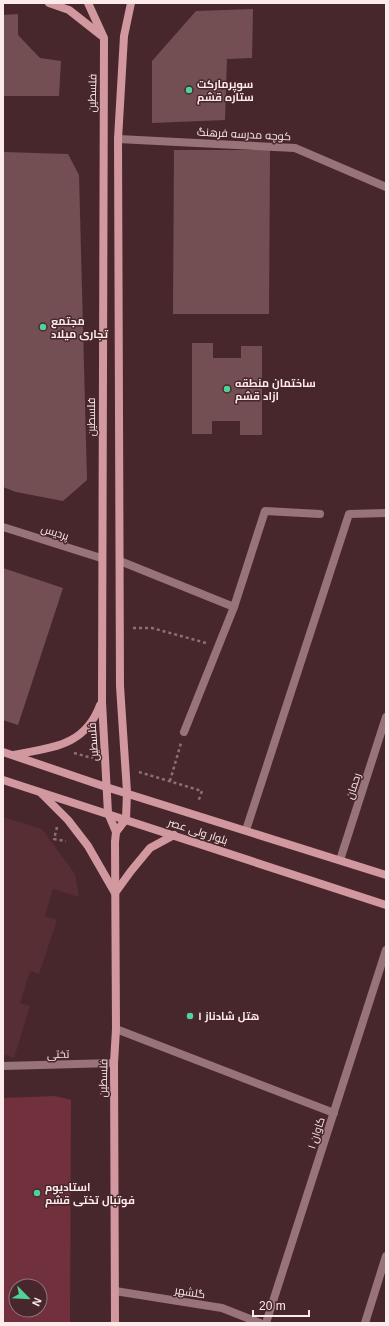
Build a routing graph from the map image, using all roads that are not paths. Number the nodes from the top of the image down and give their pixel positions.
1 (49, 3) edge
2 (88, 3) edge
3 (131, 3) edge
4 (104, 38) junction
5 (118, 139) junction
6 (386, 187) edge
7 (386, 513) edge
8 (320, 514) dead end
9 (3, 527) edge
10 (101, 558) junction
11 (120, 562) junction
12 (234, 607) junction
13 (102, 702) junction
14 (386, 718) edge
15 (184, 732) road end
16 (3, 752) edge
17 (12, 755) junction
18 (3, 780) edge
19 (106, 787) junction
20 (39, 791) junction
21 (127, 792) junction
22 (108, 813) junction
23 (126, 819) junction
24 (246, 830) junction
25 (116, 832) junction
26 (174, 835) junction
27 (340, 860) junction
28 (386, 875) edge
29 (115, 893) junction
30 (386, 905) edge
31 (386, 950) edge
32 (116, 1029) junction
33 (114, 1063) junction
34 (3, 1066) edge
35 (334, 1114) junction
36 (386, 1256) edge
37 (115, 1291) junction
38 (115, 1323) edge
39 (260, 1323) edge
40 (266, 1323) edge
41 (365, 1323) edge

1 - 4 main road
2 - 4 main road, فلسطین
3 - 5 main road
4 - 10 main road, فلسطین
5 - 6 street, کوچه مدرسه فرهنگ
5 - 11 main road
7 - 24 street
8 - 12 street
9 - 10 street, پردیس
10 - 13 main road, فلسطین
11 - 12 street
11 - 21 main road
12 - 15 street
13 - 17 main road
13 - 19 main road, فلسطین
14 - 27 street, رحمان
16 - 17 main road, بلوار ولی عصر
17 - 19 main road, بلوار ولی عصر
18 - 20 main road, بلوار ولی عصر
19 - 21 main road, بلوار ولی عصر
19 - 22 main road, فلسطین
20 - 22 main road, بلوار ولی عصر
20 - 29 main road
21 - 23 main road
21 - 24 main road, بلوار ولی عصر
22 - 23 main road, بلوار ولی عصر
22 - 25 main road, فلسطین
23 - 25 main road
23 - 26 main road, بلوار ولی عصر
24 - 27 main road, بلوار ولی عصر
25 - 29 main road, فلسطین
26 - 29 main road
26 - 30 main road, بلوار ولی عصر
27 - 28 main road, بلوار ولی عصر
29 - 32 main road, فلسطین
31 - 35 street, کاوان ۱
32 - 33 main road, فلسطین
32 - 35 street
33 - 34 street, تختی
33 - 37 main road, فلسطین
35 - 40 street, کاوان ۱
36 - 41 street
37 - 38 main road, فلسطین
37 - 39 street, گلشهر

